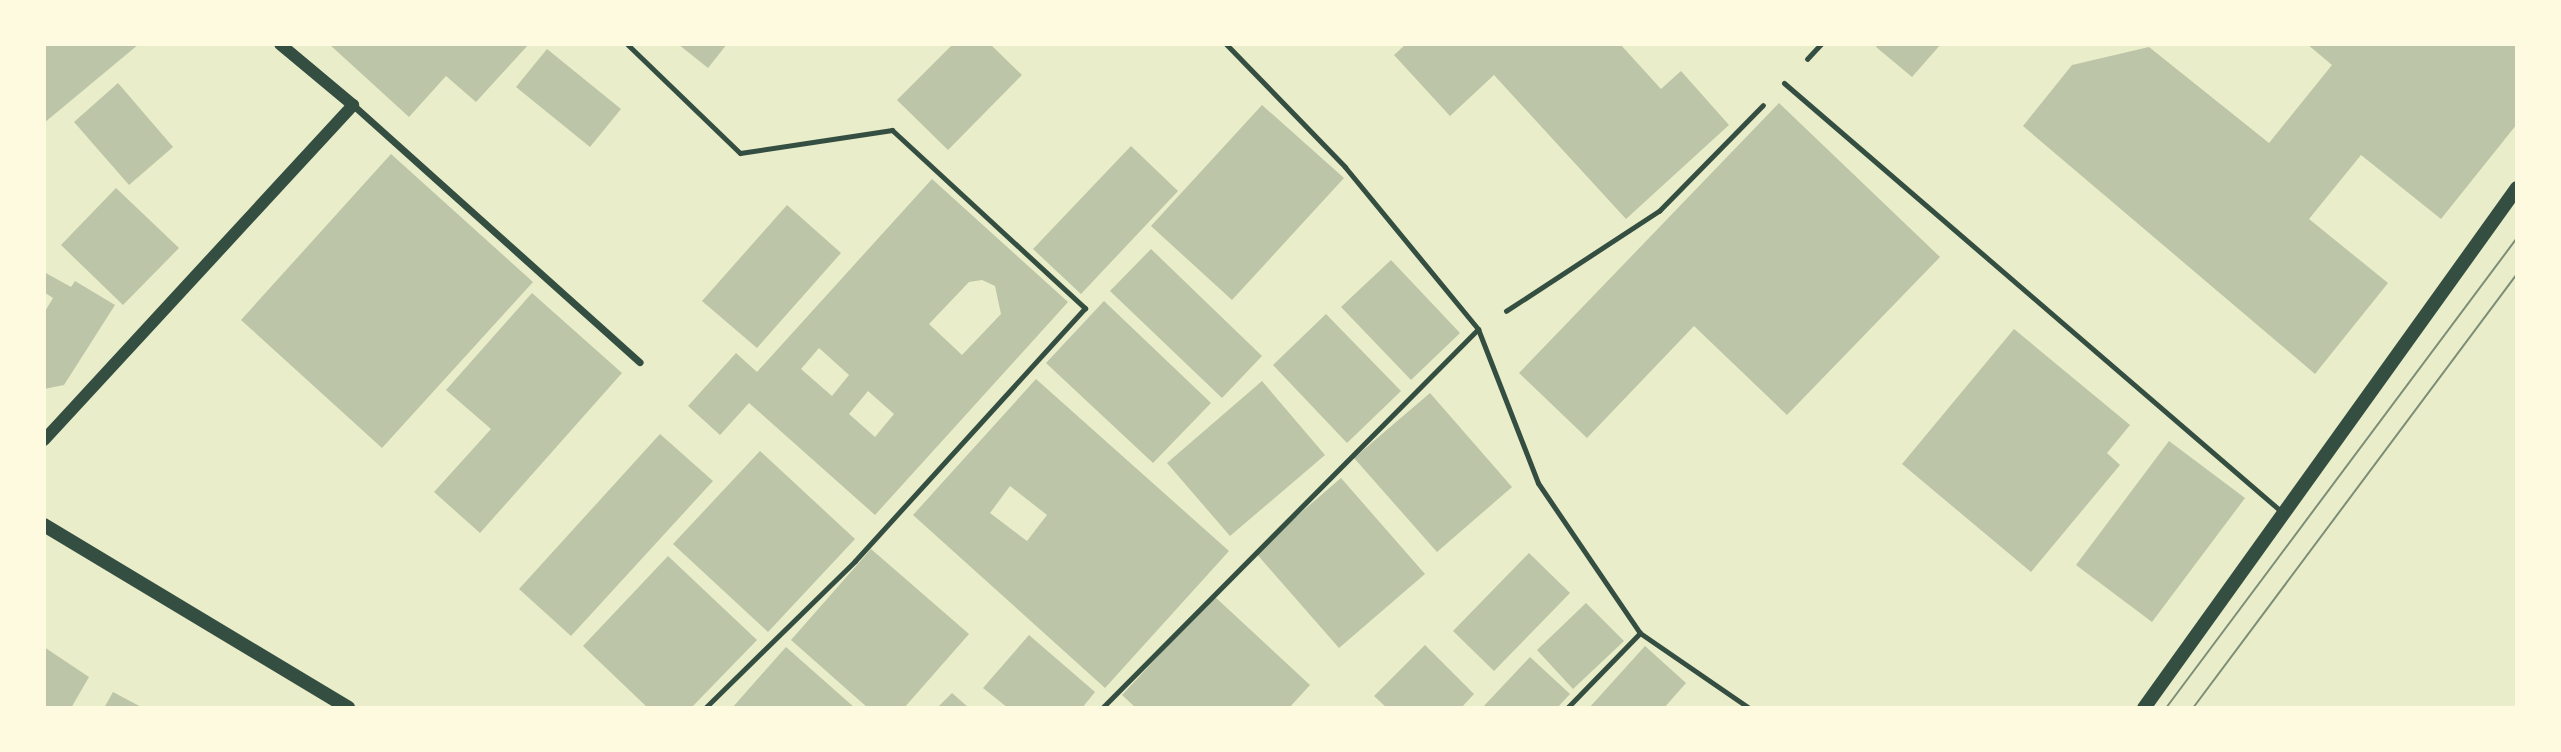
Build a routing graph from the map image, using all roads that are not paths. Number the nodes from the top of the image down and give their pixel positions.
1 (280, 44) edge
2 (627, 44) edge
3 (1226, 44) edge
4 (1784, 83) road end
5 (353, 105) junction
6 (2515, 194) edge
7 (1478, 329) junction
8 (639, 362) dead end
9 (44, 440) edge
10 (2284, 514) junction
11 (44, 525) edge
12 (1640, 633) junction
13 (348, 708) edge
14 (705, 708) edge
15 (1102, 708) edge
16 (1567, 708) edge
17 (1749, 708) edge
18 (2144, 708) edge

1 - 5 street
2 - 14 lane
3 - 7 lane
4 - 10 lane
5 - 8 street
5 - 9 street
6 - 10 main road
7 - 12 lane
7 - 15 lane
10 - 18 main road
11 - 13 main road
12 - 16 lane
12 - 17 lane

